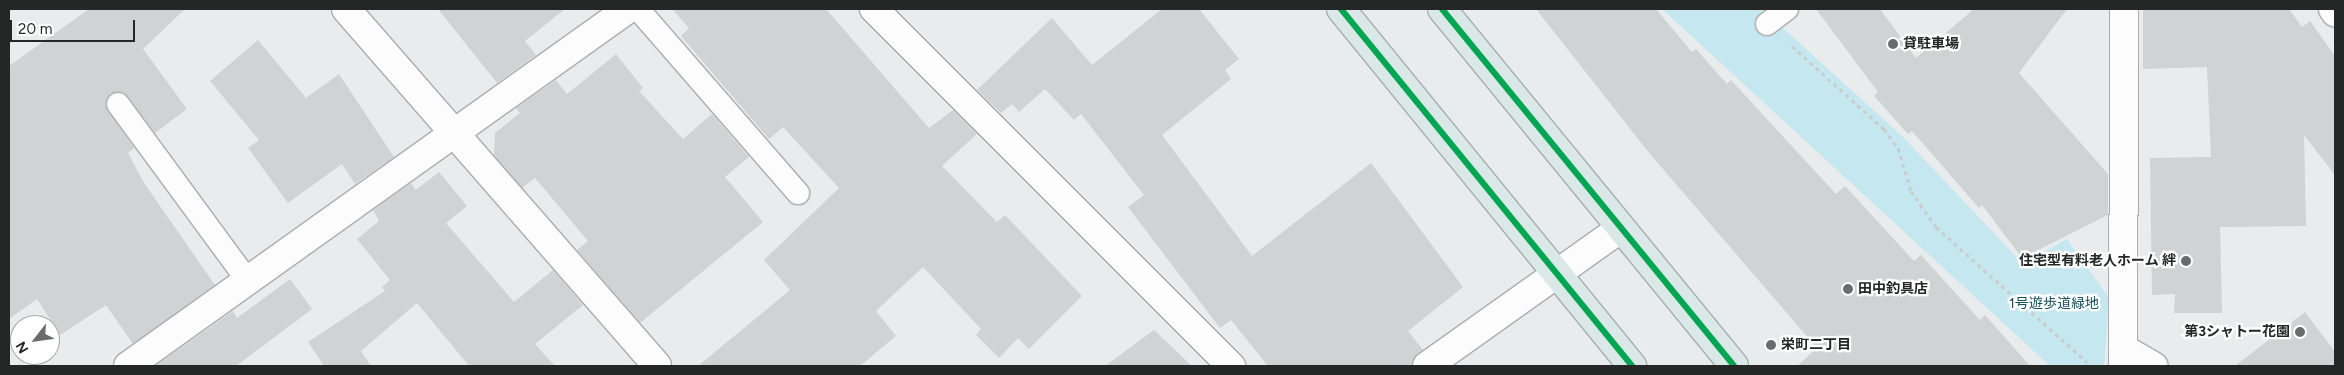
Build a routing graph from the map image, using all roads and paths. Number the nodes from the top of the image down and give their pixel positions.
1 (346, 9) edge
2 (628, 9) edge
3 (638, 9) edge
4 (874, 9) edge
5 (1342, 9) edge
6 (1442, 9) edge
7 (1788, 9) edge
8 (2124, 9) edge
9 (2333, 9) edge
10 (2335, 12) edge
11 (1767, 24) joint
12 (118, 104) dead end
13 (455, 134) junction
14 (798, 193) dead end
15 (1621, 228) junction
16 (1557, 273) junction
17 (248, 280) junction
18 (2124, 357) edge
19 (141, 362) edge
20 (657, 366) edge
21 (1231, 366) edge
22 (1426, 366) edge
23 (1632, 366) edge
24 (1734, 366) edge
25 (2091, 366) edge
26 (2154, 366) edge

1 - 13 street
2 - 13 street
3 - 14 lane
4 - 21 street
5 - 16 highway
6 - 15 highway
7 - 11 lane
8 - 18 street
9 - 10 street
11 - 25 path
12 - 17 lane
13 - 17 street
13 - 20 street
15 - 16 street
15 - 24 highway
16 - 22 street
16 - 23 highway
17 - 19 street
18 - 26 street

